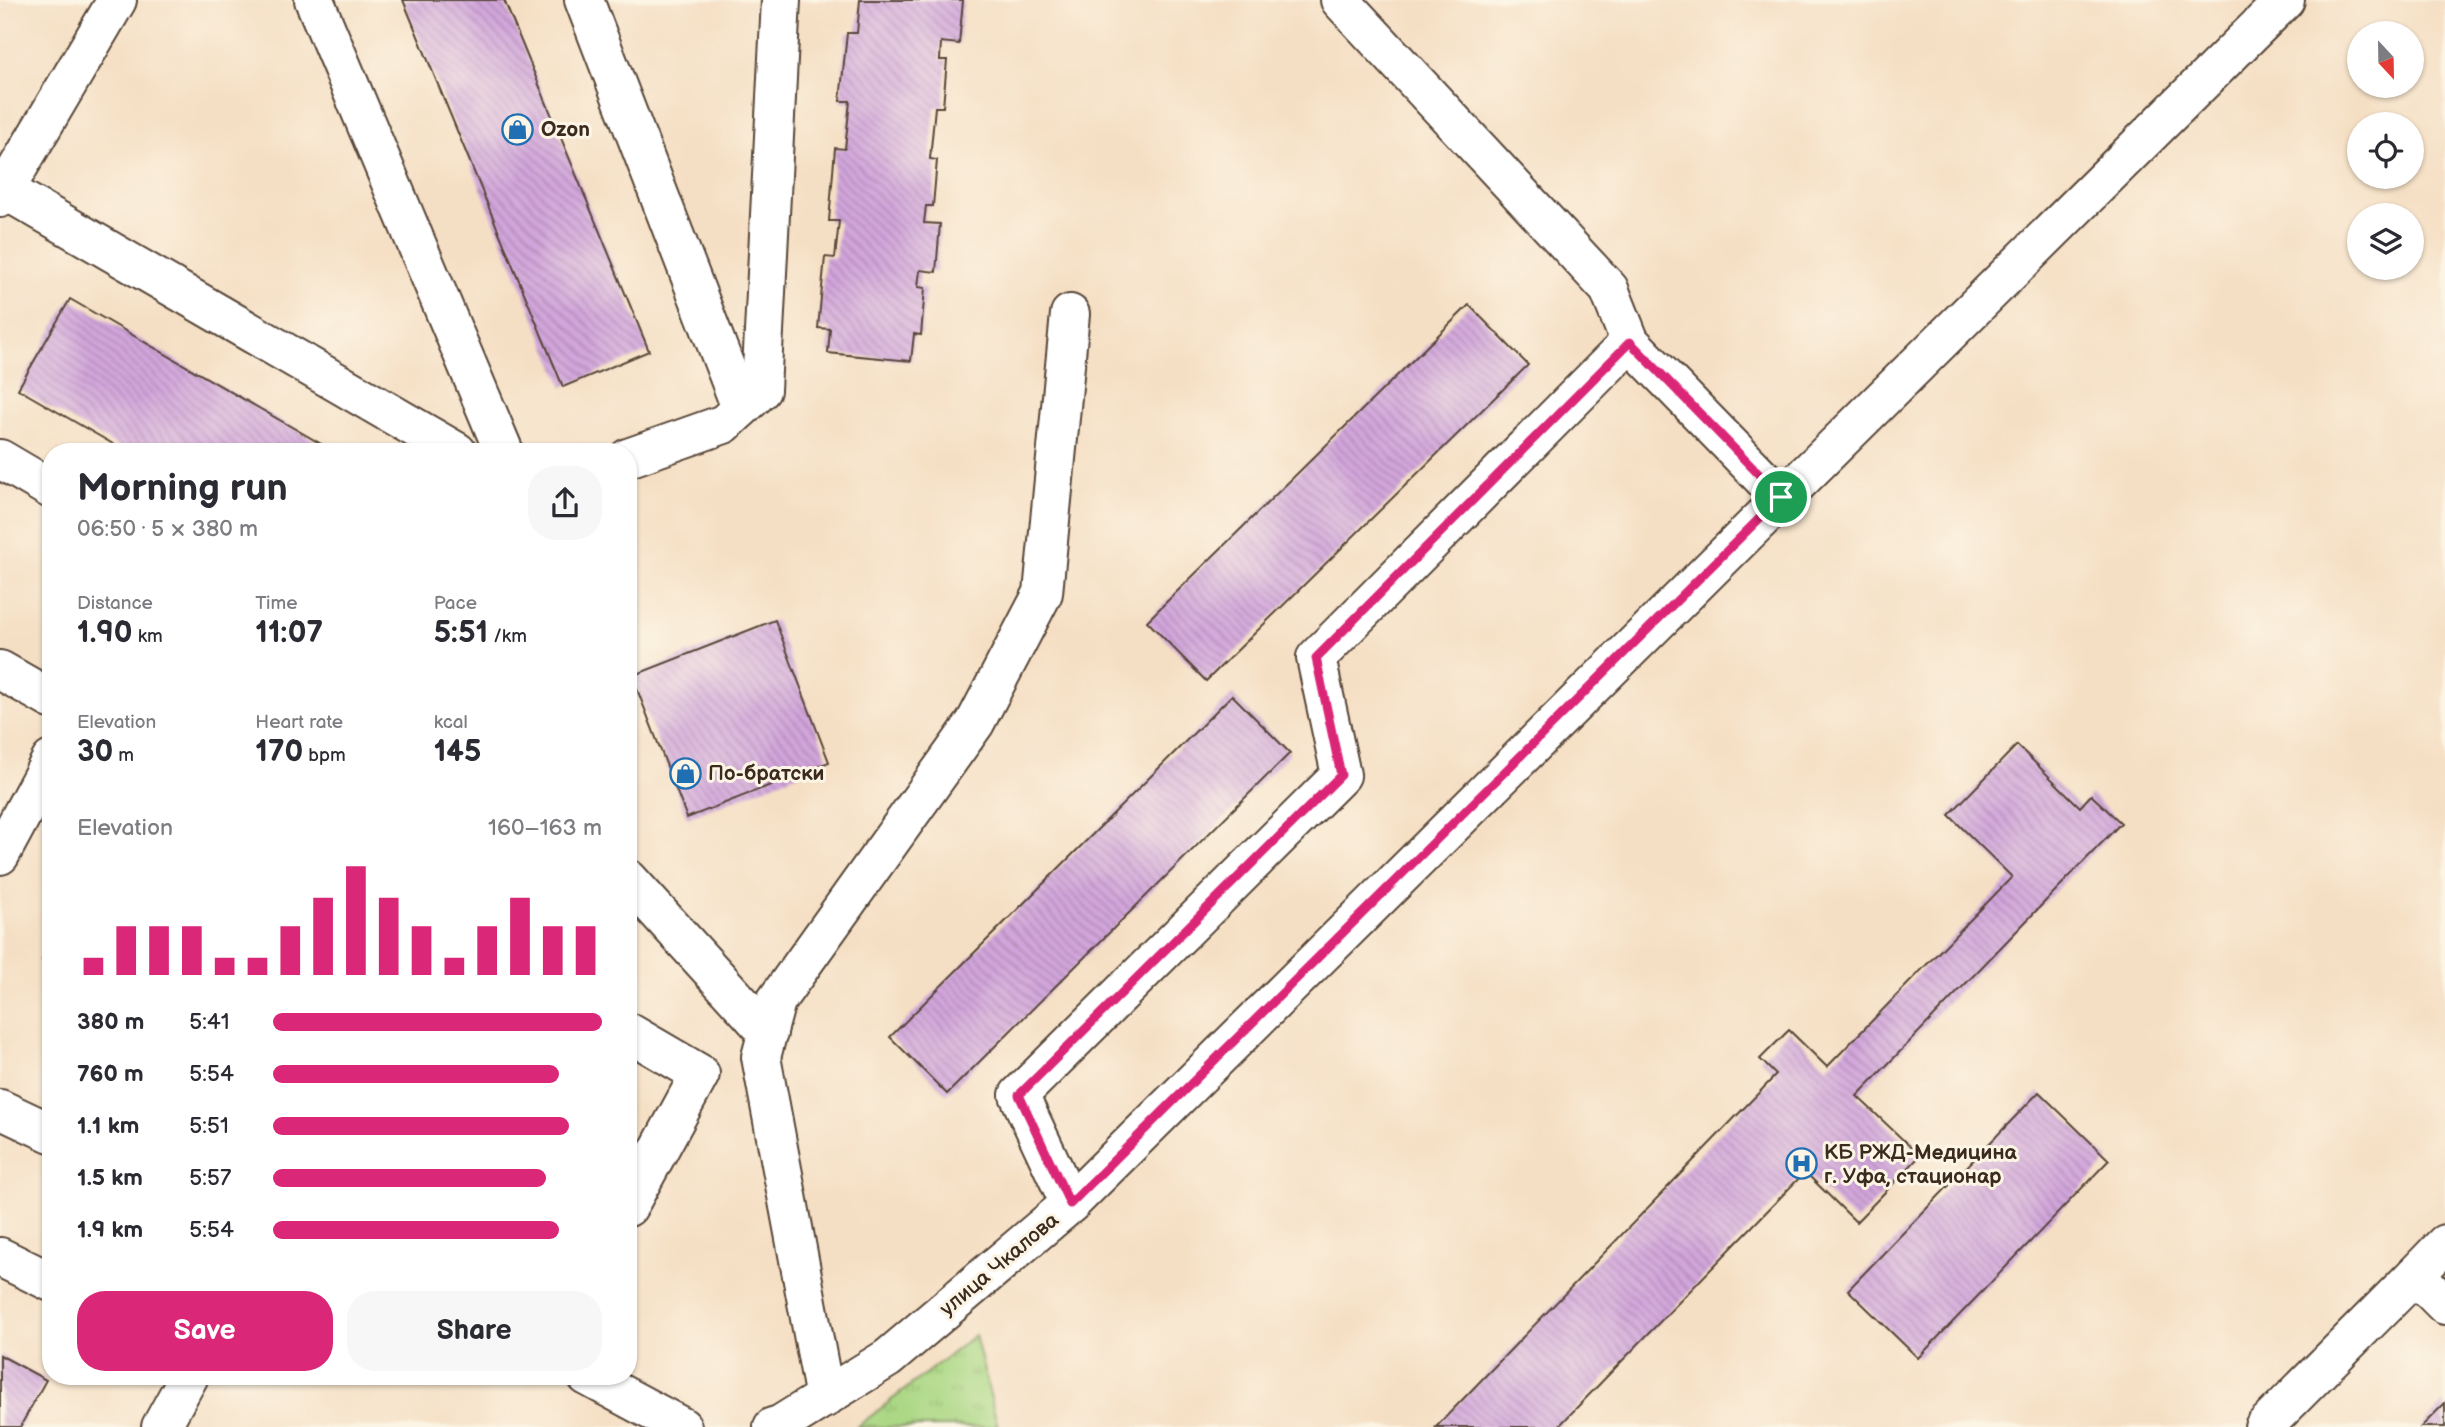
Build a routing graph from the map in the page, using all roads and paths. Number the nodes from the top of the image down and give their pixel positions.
1 (117, 0) edge
2 (314, 0) edge
3 (584, 0) edge
4 (781, 0) edge
5 (1340, 0) edge
6 (2285, 0) edge
7 (2, 194) edge
8 (1070, 314) dead end
9 (1630, 342) junction
10 (741, 408) junction
11 (441, 443) edge
12 (500, 443) edge
13 (637, 455) edge
14 (0, 460) edge
15 (42, 484) edge
16 (1781, 497) junction
17 (0, 670) edge
18 (42, 694) edge
19 (42, 777) edge
20 (0, 855) edge
21 (637, 889) edge
22 (768, 1033) junction
23 (637, 1037) edge
24 (0, 1109) edge
25 (42, 1129) edge
26 (637, 1190) edge
27 (1070, 1204) junction
28 (2445, 1244) edge
29 (0, 1257) edge
30 (2414, 1275) junction
31 (42, 1278) edge
32 (2445, 1305) edge
33 (184, 1385) edge
34 (604, 1385) edge
35 (825, 1398) junction
36 (779, 1426) edge
37 (161, 1427) edge
38 (682, 1427) edge
39 (2264, 1427) edge

1 - 7 street
2 - 12 street
3 - 10 street
4 - 10 street
5 - 9 street
6 - 16 street, улица Чкалова
7 - 11 street
8 - 22 street
9 - 16 street
9 - 27 street
10 - 13 street
14 - 15 street
16 - 27 street, улица Чкалова
17 - 18 street
19 - 20 street
21 - 22 street
22 - 35 street
23 - 26 street
24 - 25 street
27 - 35 street, улица Чкалова
28 - 30 street
29 - 31 street
30 - 32 street
30 - 39 street
33 - 37 street
34 - 38 street
35 - 36 street, улица Чкалова

